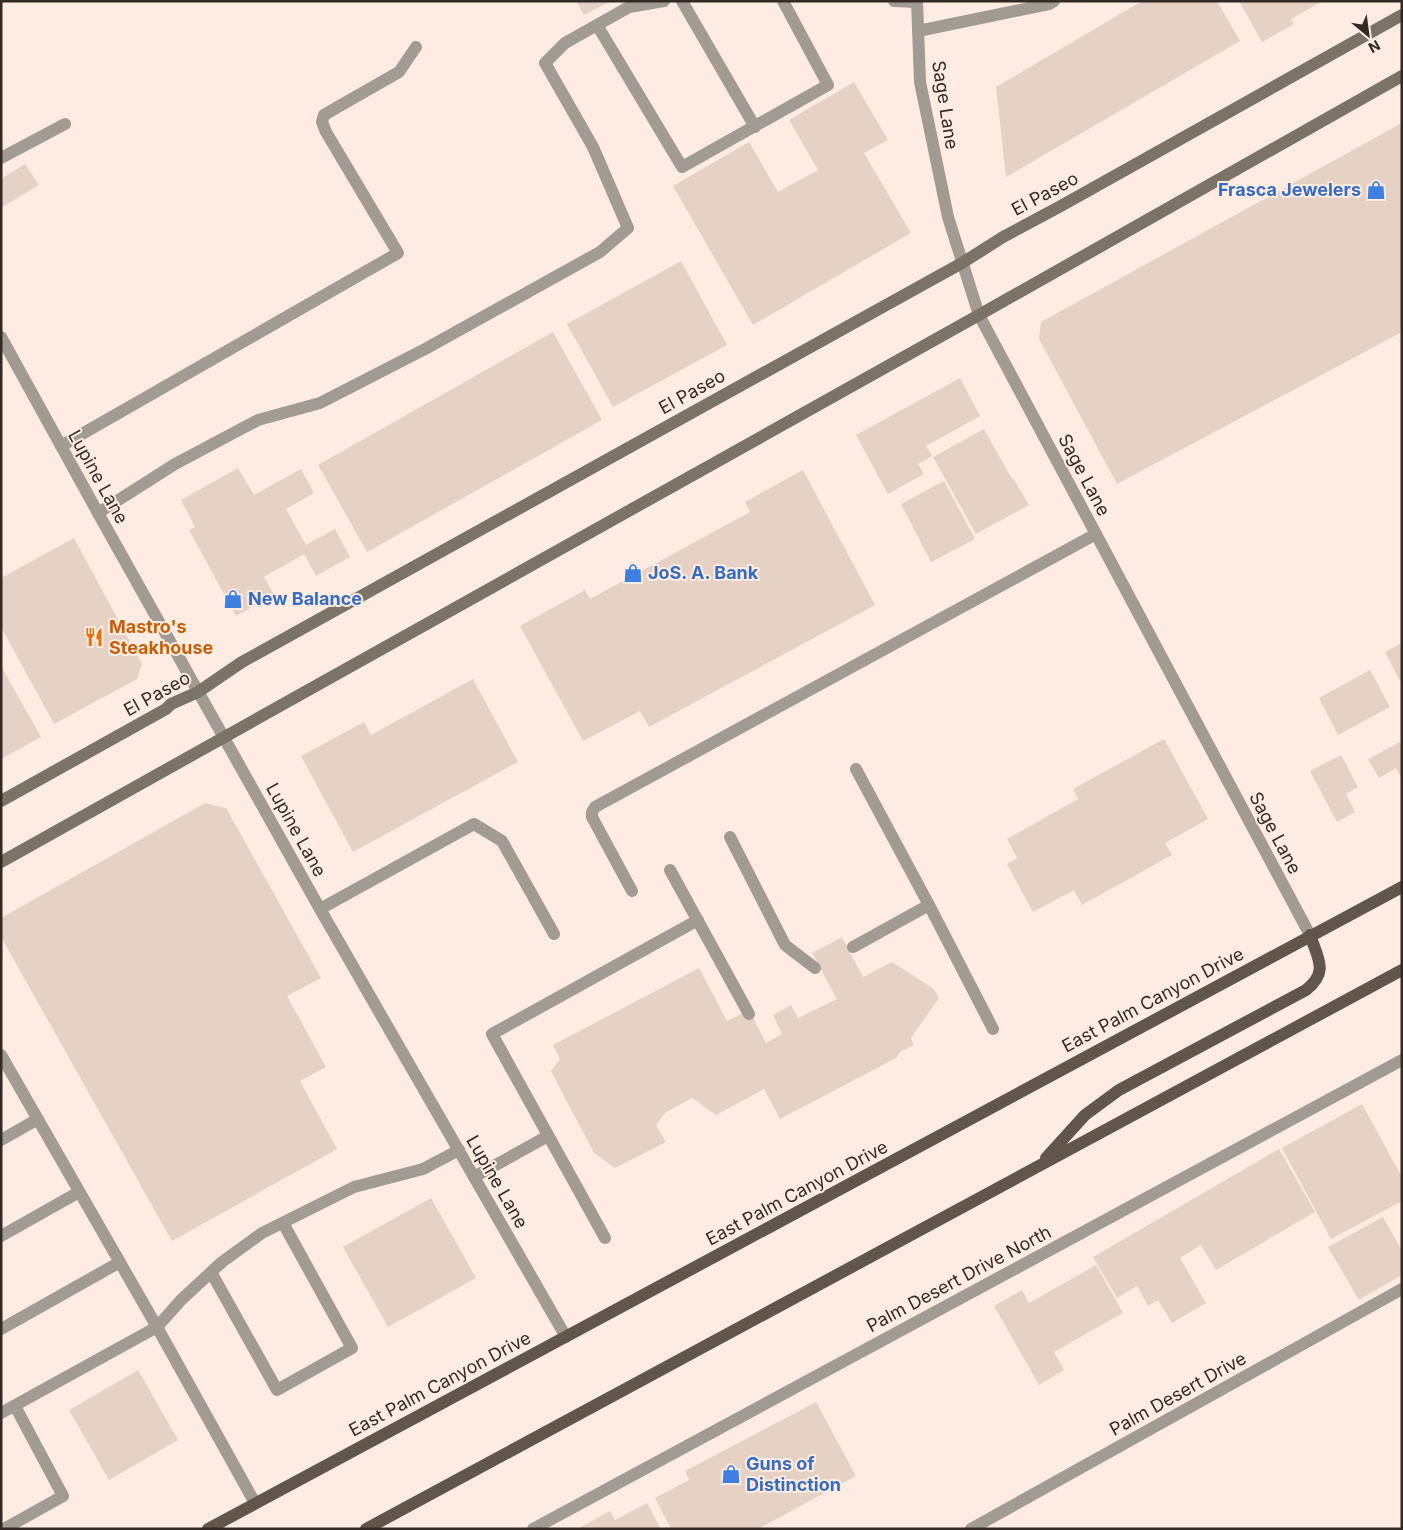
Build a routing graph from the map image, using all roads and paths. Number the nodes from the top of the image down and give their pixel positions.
1 (664, 1) edge
2 (682, 1) edge
3 (783, 1) edge
4 (894, 1) edge
5 (1054, 1) edge
6 (917, 2) edge
7 (1402, 15) edge
8 (597, 25) junction
9 (918, 32) junction
10 (416, 47) dead end
11 (1402, 76) edge
12 (65, 124) dead end
13 (755, 127) junction
14 (1, 158) edge
15 (962, 263) junction
16 (979, 315) junction
17 (1, 338) edge
18 (61, 446) junction
19 (98, 513) junction
20 (1096, 534) junction
21 (198, 692) junction
22 (224, 738) junction
23 (856, 769) dead end
24 (1, 801) edge
25 (730, 837) dead end
26 (1, 862) edge
27 (670, 870) dead end
28 (1402, 887) edge
29 (632, 892) dead end
30 (929, 905) junction
31 (320, 909) junction
32 (698, 920) junction
33 (554, 934) dead end
34 (1310, 936) junction
35 (853, 947) dead end
36 (816, 968) dead end
37 (1402, 970) edge
38 (749, 1014) dead end
39 (993, 1029) dead end
40 (1, 1055) edge
41 (1402, 1060) edge
42 (38, 1119) junction
43 (548, 1136) junction
44 (1, 1140) edge
45 (458, 1150) junction
46 (1039, 1165) junction
47 (474, 1177) junction
48 (79, 1192) junction
49 (282, 1223) junction
50 (1, 1236) edge
51 (605, 1238) dead end
52 (120, 1262) junction
53 (211, 1272) junction
54 (1402, 1289) edge
55 (157, 1327) junction
56 (1, 1329) edge
57 (566, 1336) junction
58 (15, 1406) junction
59 (1, 1413) edge
60 (255, 1503) junction
61 (4, 1529) edge
62 (208, 1529) edge
63 (367, 1529) edge
64 (533, 1529) edge
65 (971, 1529) edge

1 - 8 street
2 - 13 street
3 - 13 street
4 - 6 street
5 - 9 street
6 - 9 street, Sage Lane
7 - 15 street, El Paseo
8 - 13 street
8 - 19 street
9 - 15 street, Sage Lane
10 - 18 street
11 - 16 street
12 - 14 street
15 - 16 street, Sage Lane
15 - 21 street, El Paseo
16 - 20 street, Sage Lane
16 - 22 street
17 - 18 street, Lupine Lane
18 - 19 street, Lupine Lane
19 - 21 street, Lupine Lane
20 - 29 street
20 - 34 street, Sage Lane
21 - 22 street, Lupine Lane
21 - 24 street, El Paseo
22 - 26 street
22 - 31 street, Lupine Lane
23 - 30 street
25 - 36 street
27 - 32 street
28 - 34 main road, East Palm Canyon Drive
30 - 35 street
30 - 39 street
31 - 33 street
31 - 45 street, Lupine Lane
32 - 38 street
32 - 43 street
34 - 46 main road
34 - 57 main road, East Palm Canyon Drive
37 - 46 main road
40 - 42 street
41 - 64 street, Palm Desert Drive North
42 - 44 street
42 - 48 street
43 - 47 street
43 - 51 street
45 - 47 street, Lupine Lane
45 - 49 street
46 - 63 main road
47 - 57 street, Lupine Lane
48 - 50 street
48 - 52 street
49 - 53 street
49 - 53 street
52 - 55 street
52 - 56 street
53 - 55 street
54 - 65 street, Palm Desert Drive
55 - 58 street
55 - 60 street
57 - 60 main road, East Palm Canyon Drive
58 - 59 street
58 - 61 street
60 - 62 main road, East Palm Canyon Drive

